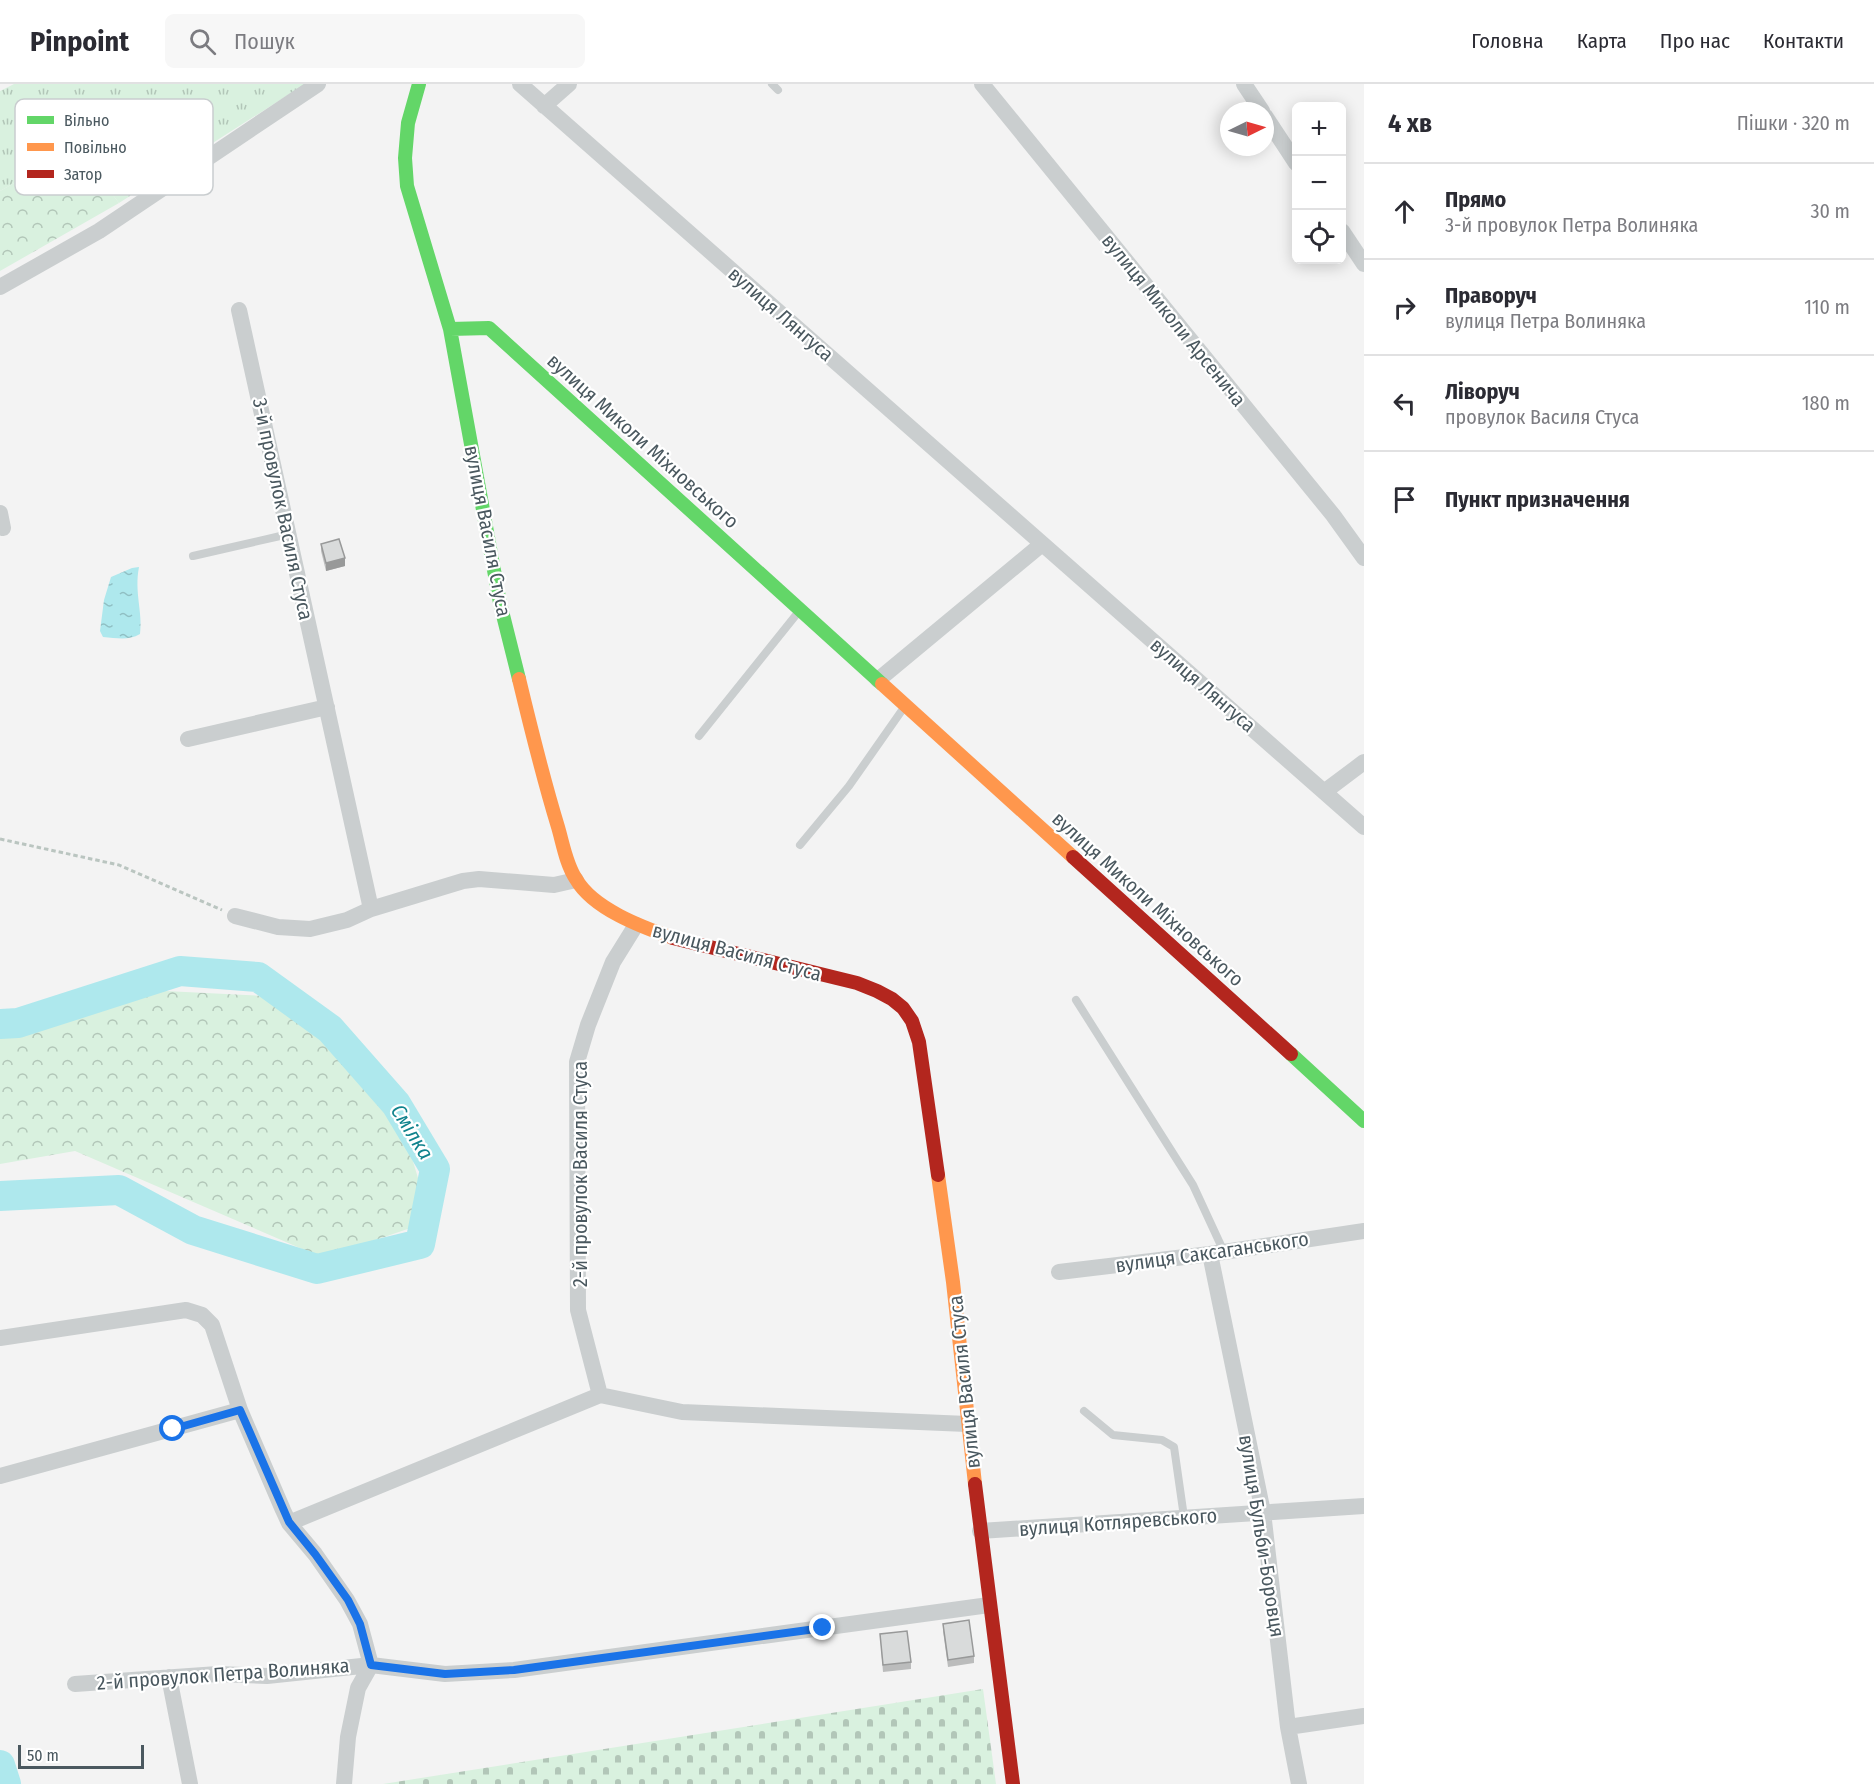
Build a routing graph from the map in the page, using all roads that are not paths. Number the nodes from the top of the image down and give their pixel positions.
1 (318, 84) edge
2 (419, 84) edge
3 (520, 84) edge
4 (569, 84) edge
5 (982, 84) edge
6 (1244, 84) edge
7 (1256, 102) edge
8 (544, 106) junction
9 (1274, 130) edge
10 (213, 154) edge
11 (1292, 157) edge
12 (153, 195) edge
13 (1346, 238) edge
14 (1364, 264) edge
15 (0, 287) edge
16 (239, 310) dead end
17 (450, 330) junction
18 (289, 534) junction
19 (1042, 544) junction
20 (193, 556) dead end
21 (1364, 558) edge
22 (800, 609) junction
23 (878, 680) junction
24 (905, 705) junction
25 (327, 707) junction
26 (699, 736) dead end
27 (188, 739) dead end
28 (1364, 762) edge
29 (1324, 792) junction
30 (1364, 827) edge
31 (800, 845) dead end
32 (576, 880) junction
33 (371, 909) junction
34 (235, 916) road end
35 (636, 925) junction
36 (1076, 1000) dead end
37 (1364, 1121) edge
38 (1364, 1231) edge
39 (1217, 1253) junction
40 (1059, 1272) dead end
41 (0, 1338) edge
42 (600, 1395) junction
43 (240, 1410) junction
44 (1084, 1411) dead end
45 (968, 1424) junction
46 (0, 1476) edge
47 (1364, 1506) edge
48 (1263, 1512) junction
49 (1184, 1517) junction
50 (289, 1522) junction
51 (980, 1531) junction
52 (990, 1605) junction
53 (371, 1665) junction
54 (169, 1677) junction
55 (75, 1683) dead end
56 (1364, 1716) edge
57 (1288, 1727) junction
58 (190, 1784) edge
59 (344, 1784) edge
60 (1013, 1784) edge
61 (1299, 1784) edge

1 - 10 street
2 - 17 street, вулиця Василя Стуса
3 - 8 street, вулиця Лянгуса
4 - 8 street
5 - 21 street, вулиця Миколи Арсенича
6 - 7 street
8 - 19 street, вулиця Лянгуса
9 - 11 street
12 - 15 street
13 - 14 street
16 - 18 street, 3-й провулок Василя Стуса
17 - 22 street, вулиця Миколи Міхновського
17 - 32 street, вулиця Василя Стуса
18 - 20 lane
18 - 25 street, 3-й провулок Василя Стуса
19 - 23 street
19 - 29 street, вулиця Лянгуса
22 - 23 street, вулиця Миколи Міхновського
22 - 26 lane
23 - 24 street, вулиця Миколи Міхновського
24 - 31 lane
24 - 37 street, вулиця Миколи Міхновського
25 - 27 street
25 - 33 street, 3-й провулок Василя Стуса
28 - 29 street
29 - 30 street, вулиця Лянгуса
32 - 33 street
32 - 35 street, вулиця Василя Стуса
33 - 34 street
35 - 42 street, 2-й провулок Василя Стуса
35 - 45 street, вулиця Василя Стуса
36 - 39 lane
38 - 39 street, вулиця Саксаганського
39 - 40 street, вулиця Саксаганського
39 - 48 street, вулиця Бульби-Боровця
41 - 43 street
42 - 45 street
42 - 50 street
43 - 46 street
43 - 50 street
44 - 49 lane
45 - 51 street, вулиця Василя Стуса
47 - 48 street, вулиця Котляревського
48 - 49 street, вулиця Котляревського
48 - 57 street, вулиця Бульби-Боровця
49 - 51 street, вулиця Котляревського
50 - 53 street
51 - 52 street, вулиця Василя Стуса
52 - 53 street, 2-й провулок Петра Волиняка
52 - 60 street, вулиця Василя Стуса
53 - 54 street, 2-й провулок Петра Волиняка
53 - 59 street
54 - 55 street, 2-й провулок Петра Волиняка
54 - 58 street
56 - 57 street
57 - 61 street, вулиця Бульби-Боровця

